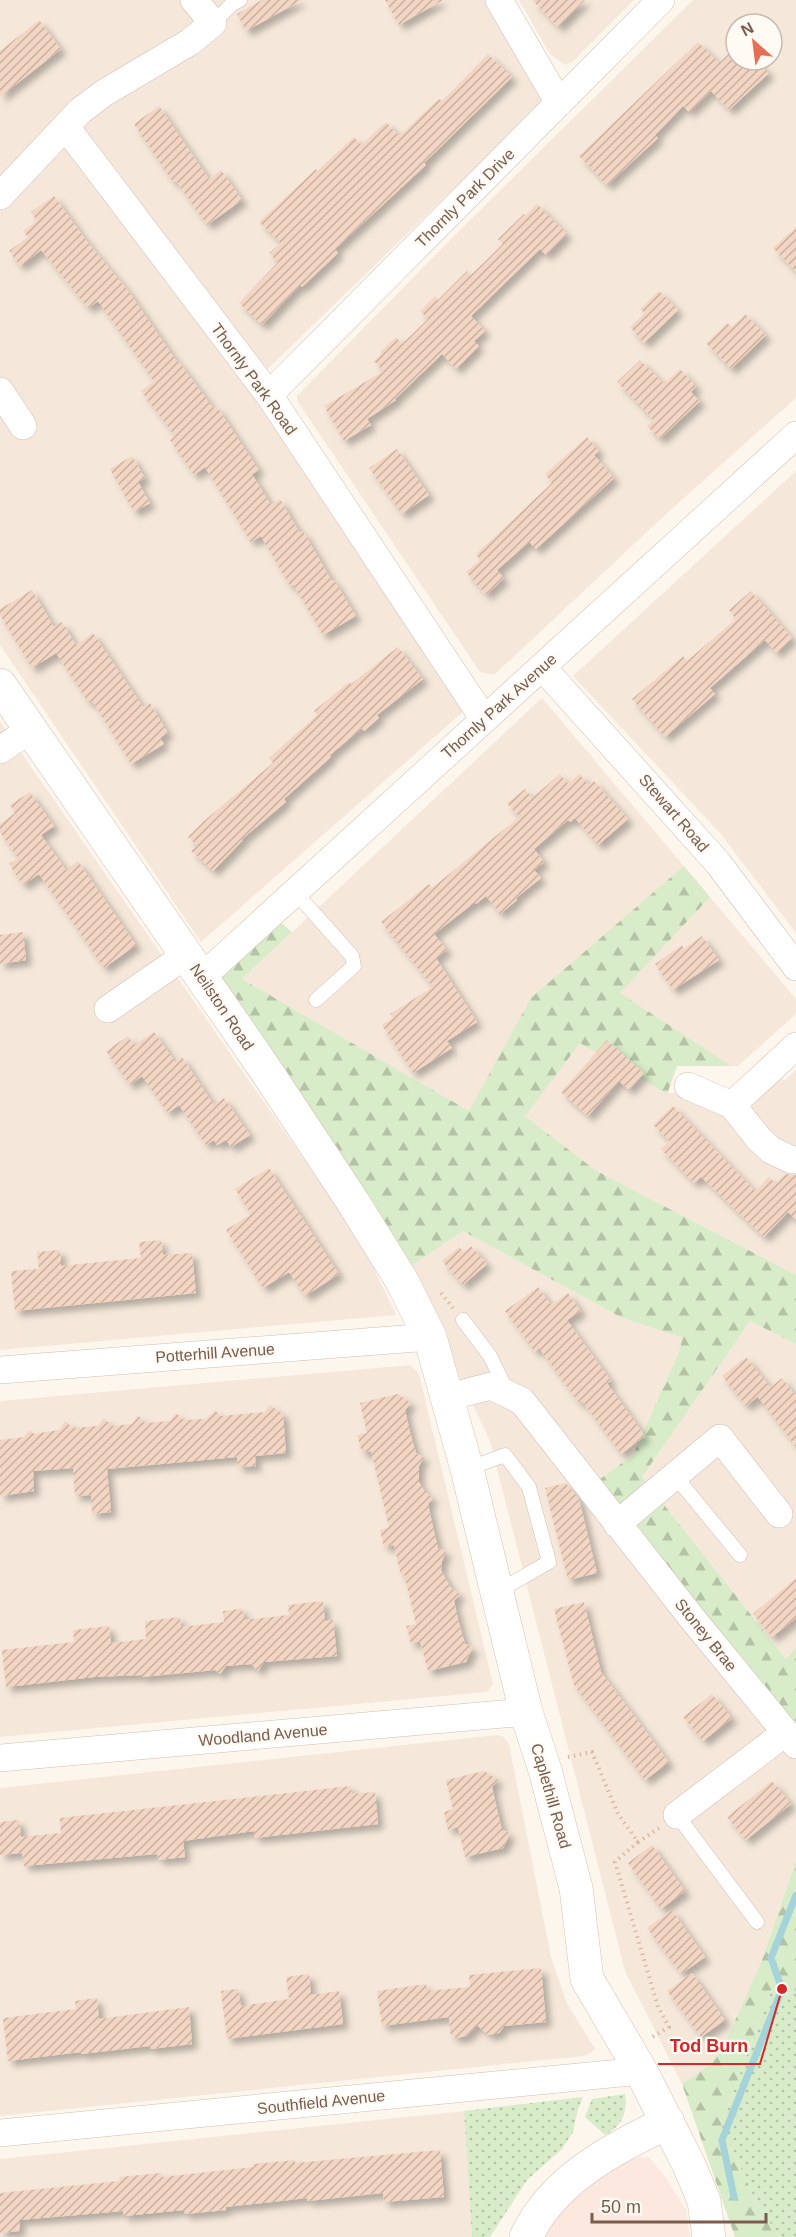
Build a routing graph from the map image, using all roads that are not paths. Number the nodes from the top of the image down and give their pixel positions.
1 (194, 0) edge
2 (240, 0) edge
3 (499, 0) edge
4 (661, 0) edge
5 (213, 23) junction
6 (559, 102) junction
7 (66, 127) junction
8 (0, 196) edge
9 (0, 391) edge
10 (268, 395) junction
11 (23, 426) dead end
12 (796, 435) edge
13 (542, 667) junction
14 (0, 685) edge
15 (484, 718) junction
16 (31, 729) junction
17 (0, 750) edge
18 (295, 892) junction
19 (194, 966) junction
20 (796, 966) edge
21 (316, 1000) dead end
22 (108, 1009) dead end
23 (796, 1046) edge
24 (688, 1086) dead end
25 (732, 1105) junction
26 (792, 1160) dead end
27 (464, 1320) dead end
28 (430, 1337) junction
29 (0, 1370) edge
30 (508, 1393) junction
31 (448, 1397) junction
32 (467, 1469) junction
33 (675, 1476) junction
34 (778, 1514) dead end
35 (617, 1524) junction
36 (740, 1555) dead end
37 (497, 1592) junction
38 (526, 1712) junction
39 (791, 1739) edge
40 (0, 1758) edge
41 (677, 1815) joint
42 (757, 1922) dead end
43 (635, 2061) junction
44 (668, 2122) junction
45 (0, 2133) edge
46 (526, 2237) edge
47 (709, 2237) edge

1 - 5 street
2 - 5 lane
3 - 6 street
4 - 6 street, Thornly Park Drive
5 - 7 street
6 - 10 street, Thornly Park Drive
7 - 8 street
7 - 10 street, Thornly Park Road
9 - 11 street
10 - 15 street, Thornly Park Road
12 - 13 street, Thornly Park Avenue
13 - 15 street, Thornly Park Avenue
13 - 20 street, Stewart Road
14 - 16 main road, Neilston Road
15 - 18 street, Thornly Park Avenue
16 - 17 street
16 - 19 main road, Neilston Road
18 - 19 street, Thornly Park Avenue
18 - 21 lane
19 - 22 street, Thornly Park Avenue
19 - 28 main road, Neilston Road
23 - 25 street
24 - 25 street
25 - 26 street
27 - 30 lane
28 - 29 street, Potterhill Avenue
28 - 31 main road, Caplethill Road
30 - 31 street
30 - 35 street, Stoney Brae
31 - 32 main road, Caplethill Road
32 - 37 main road, Caplethill Road
32 - 37 lane
33 - 34 street
33 - 35 street
33 - 36 lane
35 - 39 street, Stoney Brae
37 - 38 main road, Caplethill Road
38 - 40 street, Woodland Avenue
38 - 43 main road, Caplethill Road
39 - 41 street
41 - 42 lane
43 - 44 main road, Caplethill Road
43 - 45 street, Southfield Avenue
44 - 46 main road
44 - 47 main road, Caplethill Road

